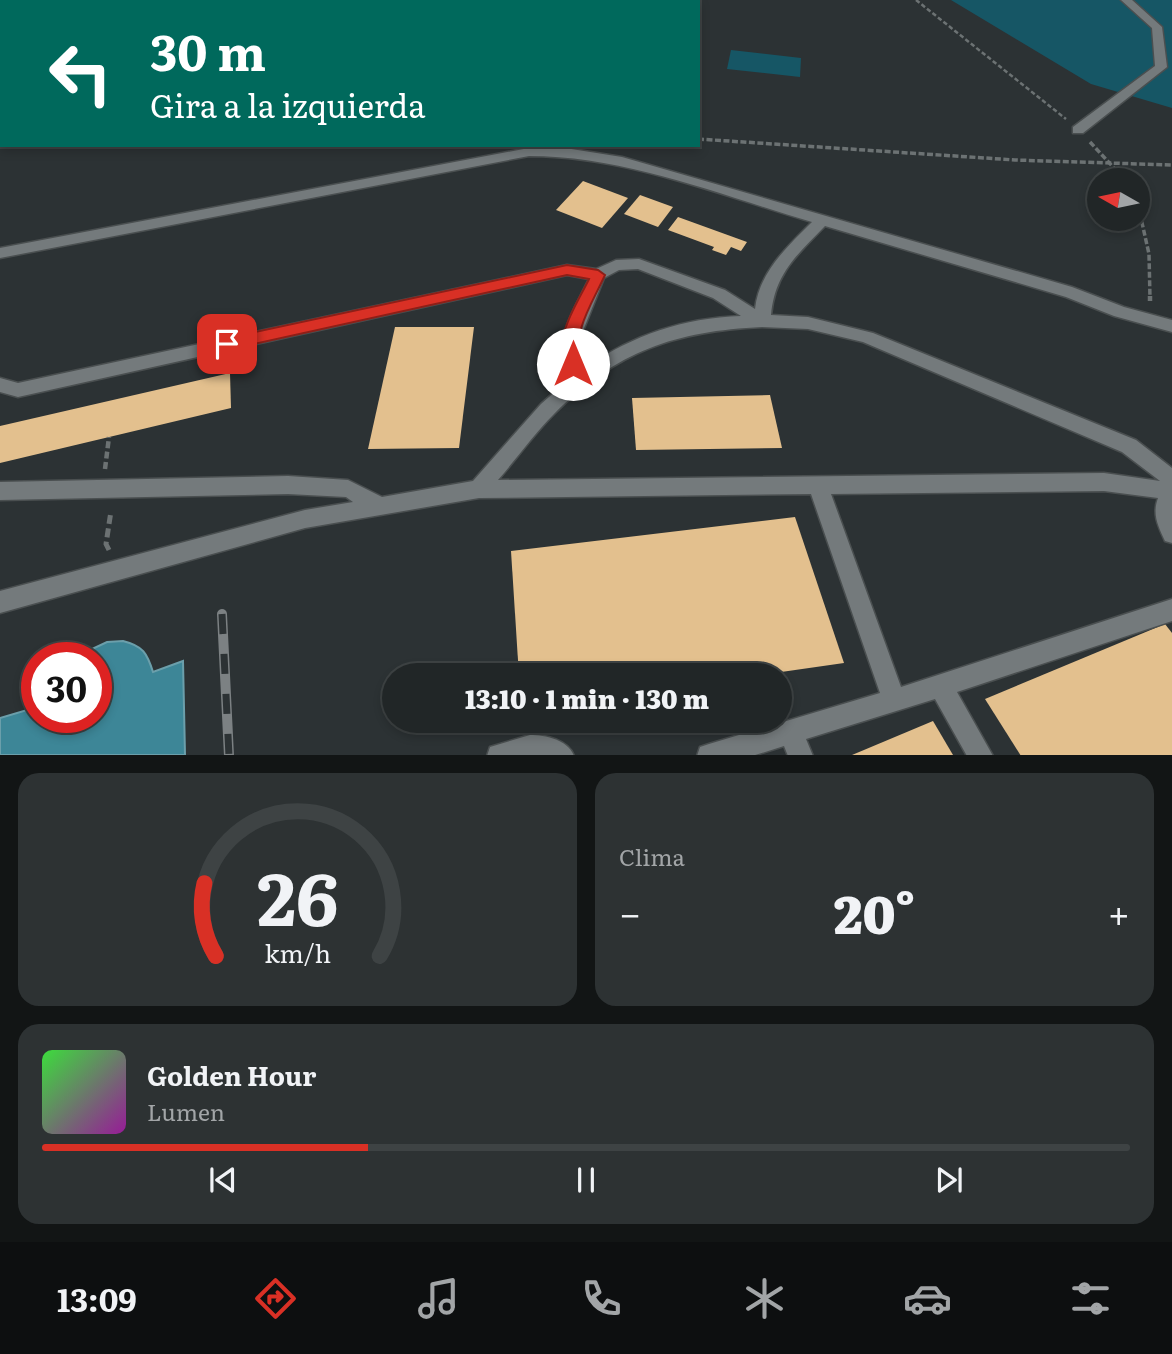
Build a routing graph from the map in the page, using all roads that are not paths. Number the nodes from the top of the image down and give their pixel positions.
1 (1126, 0) edge
2 (1078, 130) road end
3 (472, 147) edge
4 (467, 164) junction
5 (822, 220) junction
6 (0, 253) edge
7 (598, 275) junction
8 (1072, 293) junction
9 (1172, 315) edge
10 (762, 321) junction
11 (1172, 326) edge
12 (584, 377) junction
13 (0, 384) edge
14 (1172, 479) edge
15 (818, 485) junction
16 (479, 489) junction
17 (0, 491) edge
18 (30, 491) junction
19 (379, 505) junction
20 (0, 506) edge
21 (1172, 534) edge
22 (0, 602) edge
23 (1172, 610) edge
24 (940, 686) junction
25 (894, 701) junction
26 (792, 731) edge
27 (786, 733) edge
28 (790, 733) edge
29 (499, 755) edge
30 (562, 755) edge
31 (709, 755) edge
32 (801, 755) edge
33 (981, 755) edge

1 - 2 street
3 - 4 street
4 - 5 street
4 - 6 street
5 - 8 street
5 - 10 street
7 - 10 street
7 - 12 street
7 - 13 street
8 - 9 street
8 - 11 street
10 - 12 street
10 - 14 street
12 - 16 street
15 - 16 street
15 - 21 street
15 - 25 street
16 - 19 street
17 - 18 street
18 - 19 street
18 - 20 street
19 - 22 street
23 - 24 street
24 - 25 street
24 - 33 street
25 - 26 street
27 - 31 street
28 - 32 street
29 - 30 street

